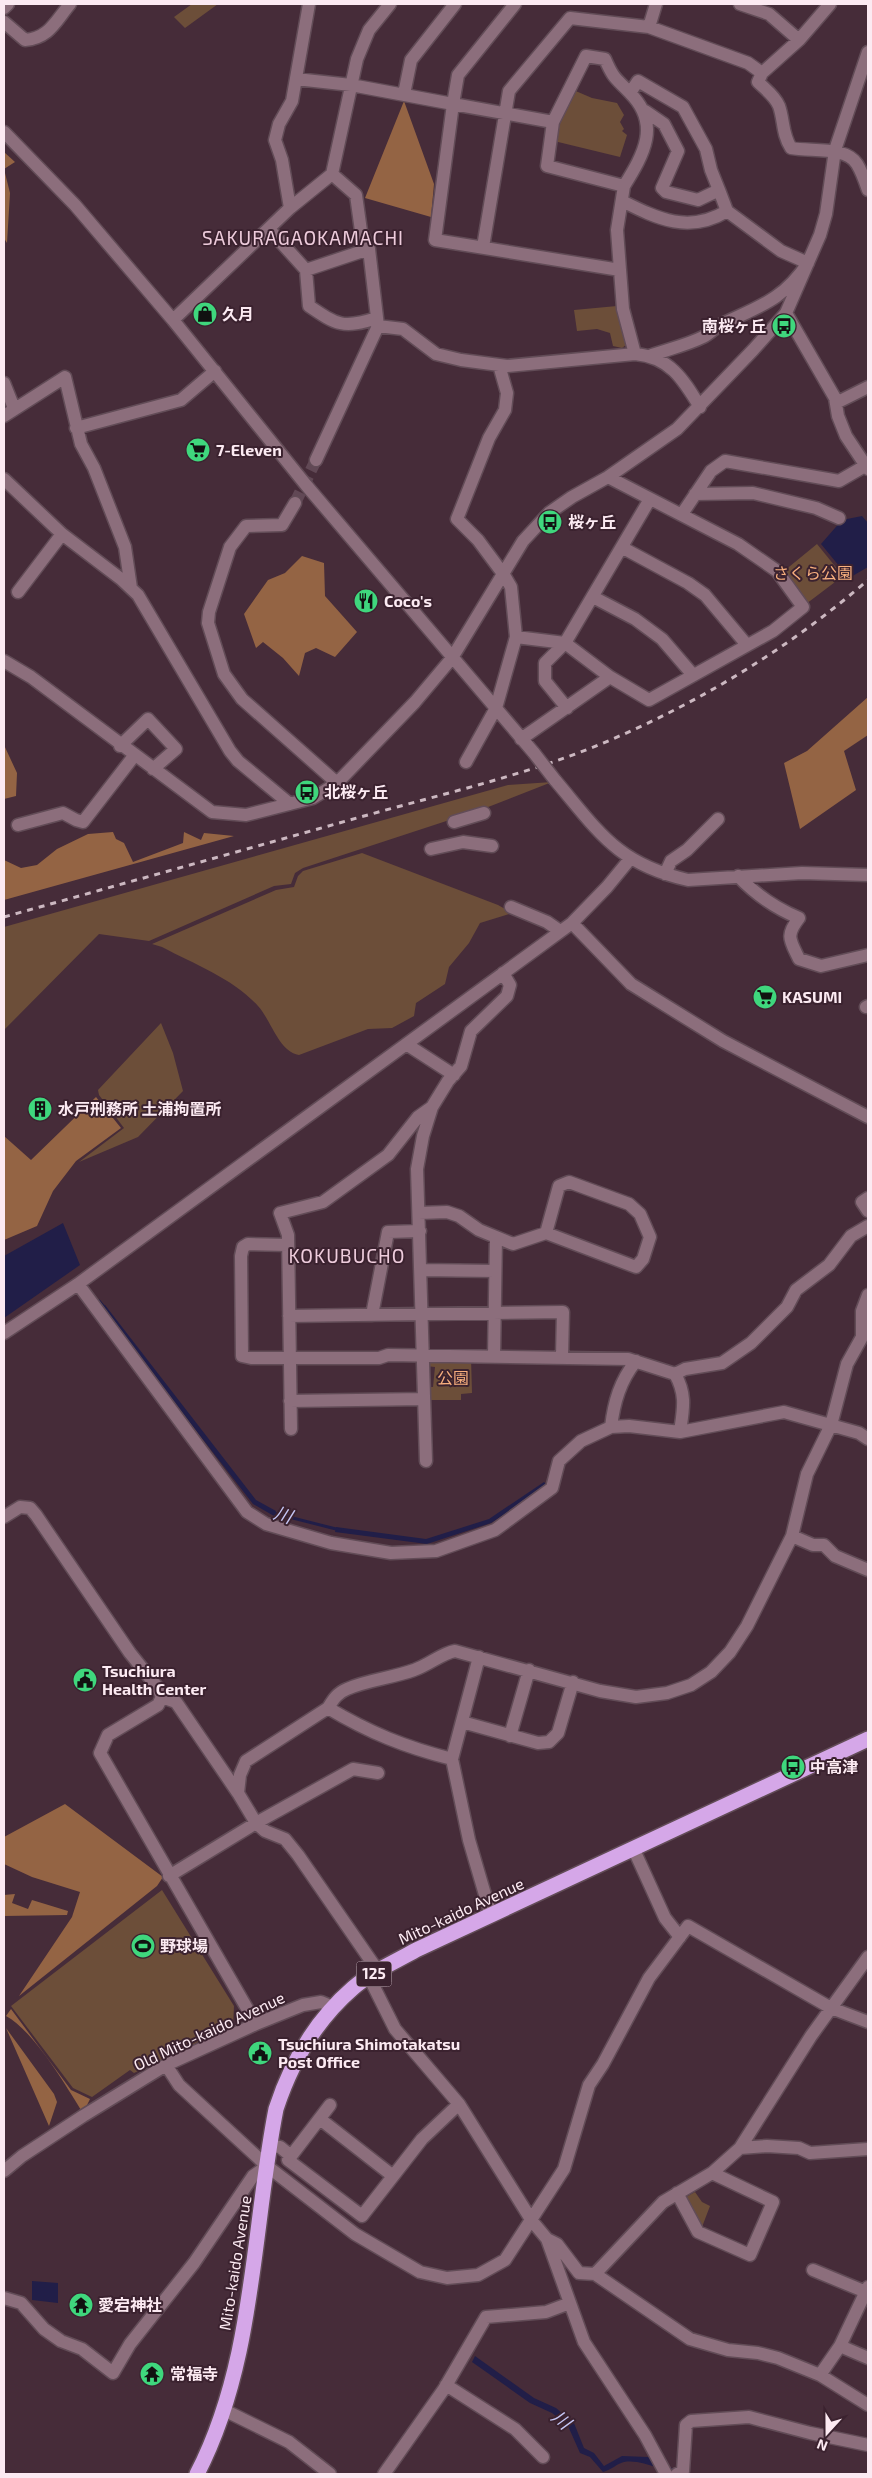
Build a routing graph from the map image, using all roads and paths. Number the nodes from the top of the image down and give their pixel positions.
1 (8, 4) edge
2 (70, 4) edge
3 (309, 4) edge
4 (390, 4) edge
5 (455, 4) edge
6 (515, 4) edge
7 (656, 4) edge
8 (740, 4) edge
9 (830, 4) edge
10 (4, 8) edge
11 (4, 22) edge
12 (649, 27) junction
13 (800, 40) junction
14 (868, 52) edge
15 (762, 74) junction
16 (296, 79) junction
17 (351, 86) junction
18 (630, 93) junction
19 (404, 94) junction
20 (453, 104) junction
21 (645, 111) junction
22 (504, 113) junction
23 (553, 122) junction
24 (4, 132) edge
25 (835, 150) junction
26 (332, 174) junction
27 (624, 186) junction
28 (719, 190) junction
29 (868, 190) edge
30 (622, 201) junction
31 (290, 208) junction
32 (727, 211) junction
33 (269, 229) junction
34 (483, 247) junction
35 (368, 249) junction
36 (808, 263) junction
37 (306, 270) junction
38 (620, 270) junction
39 (786, 313) junction
40 (173, 320) junction
41 (378, 322) junction
42 (635, 354) junction
43 (652, 355) junction
44 (499, 365) junction
45 (215, 371) junction
46 (4, 383) edge
47 (868, 387) edge
48 (836, 403) junction
49 (700, 407) junction
50 (14, 408) junction
51 (4, 416) edge
52 (76, 428) junction
53 (316, 460) tunnel mouth
54 (867, 468) edge
55 (608, 477) junction
56 (4, 479) edge
57 (694, 494) junction
58 (650, 499) junction
59 (294, 503) tunnel mouth
60 (682, 514) junction
61 (839, 518) dead end
62 (62, 534) junction
63 (623, 548) junction
64 (504, 575) junction
65 (131, 588) junction
66 (18, 592) dead end
67 (593, 597) junction
68 (516, 637) junction
69 (565, 642) junction
70 (746, 645) junction
71 (452, 658) junction
72 (4, 661) edge
73 (693, 675) junction
74 (610, 677) junction
75 (496, 708) junction
76 (568, 708) junction
77 (520, 739) junction
78 (120, 746) junction
79 (134, 756) junction
80 (466, 762) dead end
81 (153, 769) junction
82 (337, 783) junction
83 (290, 804) junction
84 (484, 813) dead end
85 (718, 820) dead end
86 (454, 822) dead end
87 (18, 826) dead end
88 (492, 846) dead end
89 (431, 849) dead end
90 (630, 859) junction
91 (665, 874) junction
92 (868, 875) edge
93 (738, 876) junction
94 (512, 907) dead end
95 (572, 923) junction
96 (560, 931) junction
97 (868, 955) edge
98 (503, 973) junction
99 (406, 1044) junction
100 (454, 1075) junction
101 (432, 1107) junction
102 (868, 1117) edge
103 (868, 1198) edge
104 (868, 1211) edge
105 (419, 1214) junction
106 (868, 1226) edge
107 (420, 1231) junction
108 (546, 1232) junction
109 (496, 1237) junction
110 (288, 1245) junction
111 (421, 1270) junction
112 (495, 1271) junction
113 (78, 1284) junction
114 (868, 1295) edge
115 (495, 1313) junction
116 (422, 1314) junction
117 (372, 1315) junction
118 (289, 1316) junction
119 (4, 1332) edge
120 (423, 1355) junction
121 (494, 1356) junction
122 (562, 1357) junction
123 (290, 1358) junction
124 (636, 1362) junction
125 (675, 1374) junction
126 (424, 1399) junction
127 (290, 1401) junction
128 (831, 1425) junction
129 (611, 1427) junction
130 (290, 1429) dead end
131 (680, 1432) junction
132 (868, 1439) edge
133 (426, 1460) dead end
134 (4, 1517) edge
135 (792, 1536) junction
136 (868, 1570) edge
137 (479, 1657) junction
138 (529, 1670) junction
139 (573, 1682) junction
140 (162, 1697) junction
141 (328, 1708) junction
142 (462, 1722) junction
143 (510, 1736) junction
144 (868, 1739) edge
145 (452, 1760) junction
146 (378, 1773) dead end
147 (238, 1793) junction
148 (256, 1823) junction
149 (634, 1850) junction
150 (169, 1876) junction
151 (492, 1915) junction
152 (680, 1937) junction
153 (868, 1957) edge
154 (374, 1974) junction
155 (333, 2007) junction
156 (831, 2008) junction
157 (868, 2022) edge
158 (256, 2024) junction
159 (166, 2065) junction
160 (459, 2104) junction
161 (330, 2105) dead end
162 (320, 2118) junction
163 (270, 2146) junction
164 (740, 2148) junction
165 (868, 2149) edge
166 (291, 2156) junction
167 (267, 2166) junction
168 (4, 2170) edge
169 (712, 2173) junction
170 (394, 2176) junction
171 (677, 2193) junction
172 (532, 2220) junction
173 (547, 2240) junction
174 (813, 2270) dead end
175 (595, 2274) junction
176 (866, 2296) edge
177 (4, 2298) edge
178 (570, 2303) junction
179 (840, 2346) junction
180 (868, 2358) edge
181 (820, 2375) junction
182 (446, 2385) junction
183 (868, 2405) edge
184 (224, 2410) junction
185 (868, 2445) edge
186 (543, 2456) dead end
187 (387, 2473) edge
188 (197, 2474) edge
189 (330, 2474) edge
190 (666, 2474) edge
191 (677, 2474) edge

1 - 10 street
2 - 11 street
3 - 16 street
4 - 17 street
5 - 19 street
6 - 20 street
7 - 12 street
8 - 13 street
9 - 13 street
12 - 15 street
12 - 22 street
13 - 15 street
14 - 25 street
15 - 25 street
16 - 17 street
16 - 31 street
17 - 19 street
17 - 26 street
18 - 21 street
18 - 23 street
18 - 28 street
19 - 20 street
20 - 22 street
20 - 34 street
21 - 27 street
21 - 28 street
22 - 23 street
22 - 34 street
23 - 27 street
24 - 40 street
25 - 29 street
25 - 36 street
26 - 31 street
26 - 35 street
27 - 30 street
28 - 32 street
30 - 32 street
30 - 38 street
31 - 33 street
32 - 36 street
33 - 37 street
33 - 40 street
34 - 38 street
35 - 37 street
35 - 41 street
36 - 39 street
36 - 43 street
37 - 41 street
38 - 42 street
39 - 48 street
39 - 49 street
40 - 45 street
41 - 44 street
41 - 53 street
42 - 43 street
42 - 44 street
43 - 49 street
44 - 64 street
45 - 52 street
45 - 71 street
46 - 50 street
47 - 48 street
48 - 54 street
49 - 55 street
50 - 51 street
50 - 52 street
52 - 65 street
54 - 57 street
55 - 58 street
55 - 64 street
56 - 62 street
57 - 60 street
57 - 61 street
58 - 60 street
58 - 63 street
59 - 82 street
60 - 70 street
62 - 65 street
62 - 66 street
63 - 67 street
63 - 70 street
64 - 68 street
64 - 71 street
65 - 83 street
67 - 69 street
67 - 73 street
68 - 69 street
68 - 75 street
69 - 74 street
69 - 76 street
70 - 73 street
71 - 75 street
71 - 82 street
72 - 78 street
73 - 74 street
74 - 76 street
75 - 77 street
75 - 80 street
76 - 77 street
77 - 90 street, bridge
78 - 79 street
78 - 81 street
79 - 81 street
79 - 87 street
81 - 83 street
82 - 83 street
84 - 86 street
85 - 91 street
88 - 89 street
90 - 91 street
90 - 95 street
91 - 93 street
92 - 93 street
93 - 97 street
94 - 96 street
95 - 96 street
95 - 102 street
96 - 98 street
98 - 99 street
98 - 100 street
99 - 100 street
99 - 113 street
100 - 101 street
101 - 105 street
101 - 110 street
103 - 104 street
105 - 107 street
105 - 109 street
106 - 125 street
107 - 111 street
107 - 117 street
108 - 108 street
108 - 109 street
109 - 112 street
110 - 118 street
110 - 123 street
111 - 112 street
111 - 116 street
112 - 115 street
113 - 119 street
113 - 129 street
114 - 128 street
115 - 116 street
115 - 121 street
115 - 122 street
116 - 117 street
116 - 120 street
117 - 118 street
118 - 123 street
120 - 121 street
120 - 123 street
120 - 126 street
121 - 122 street
122 - 124 street
123 - 127 street
124 - 125 street
124 - 129 street
125 - 131 street
126 - 127 street
126 - 133 street
127 - 130 street
128 - 131 street
128 - 132 street
128 - 135 street
129 - 131 street
134 - 140 street
135 - 136 street
135 - 139 street
137 - 138 street
137 - 141 street
137 - 142 street
138 - 139 street
138 - 143 street
139 - 143 street
140 - 147 street
140 - 150 street
141 - 145 street
141 - 147 street
142 - 143 street
142 - 145 street
144 - 149 highway, Mito-kaido Avenue / 125
145 - 151 street
146 - 148 street
147 - 148 street
148 - 150 street
148 - 154 street
149 - 151 highway, Mito-kaido Avenue / 125
149 - 152 street
150 - 158 street
151 - 154 highway, Mito-kaido Avenue / 125
152 - 156 street
152 - 172 street
153 - 156 street
154 - 155 highway, Mito-kaido Avenue / 125
154 - 160 street
155 - 158 street, Old Mito-kaido Avenue
155 - 163 highway, Mito-kaido Avenue / 125
156 - 157 street
156 - 164 street
158 - 159 street, Old Mito-kaido Avenue
159 - 167 street
159 - 168 street, Old Mito-kaido Avenue
160 - 170 street
160 - 172 street
161 - 162 street
162 - 166 street
162 - 170 street
163 - 166 street
163 - 167 highway, Mito-kaido Avenue / 125
164 - 165 street
164 - 169 street
166 - 170 street
167 - 172 street
167 - 177 street
167 - 184 highway, Mito-kaido Avenue / 125
169 - 171 street
169 - 171 street
171 - 175 street
172 - 173 street
173 - 175 street
173 - 178 street
174 - 176 street
175 - 181 street
176 - 179 street
178 - 182 street
178 - 190 street
179 - 180 street
179 - 181 street
181 - 183 street
182 - 186 street
182 - 187 street
184 - 188 highway, Mito-kaido Avenue / 125
184 - 189 street
185 - 191 street

